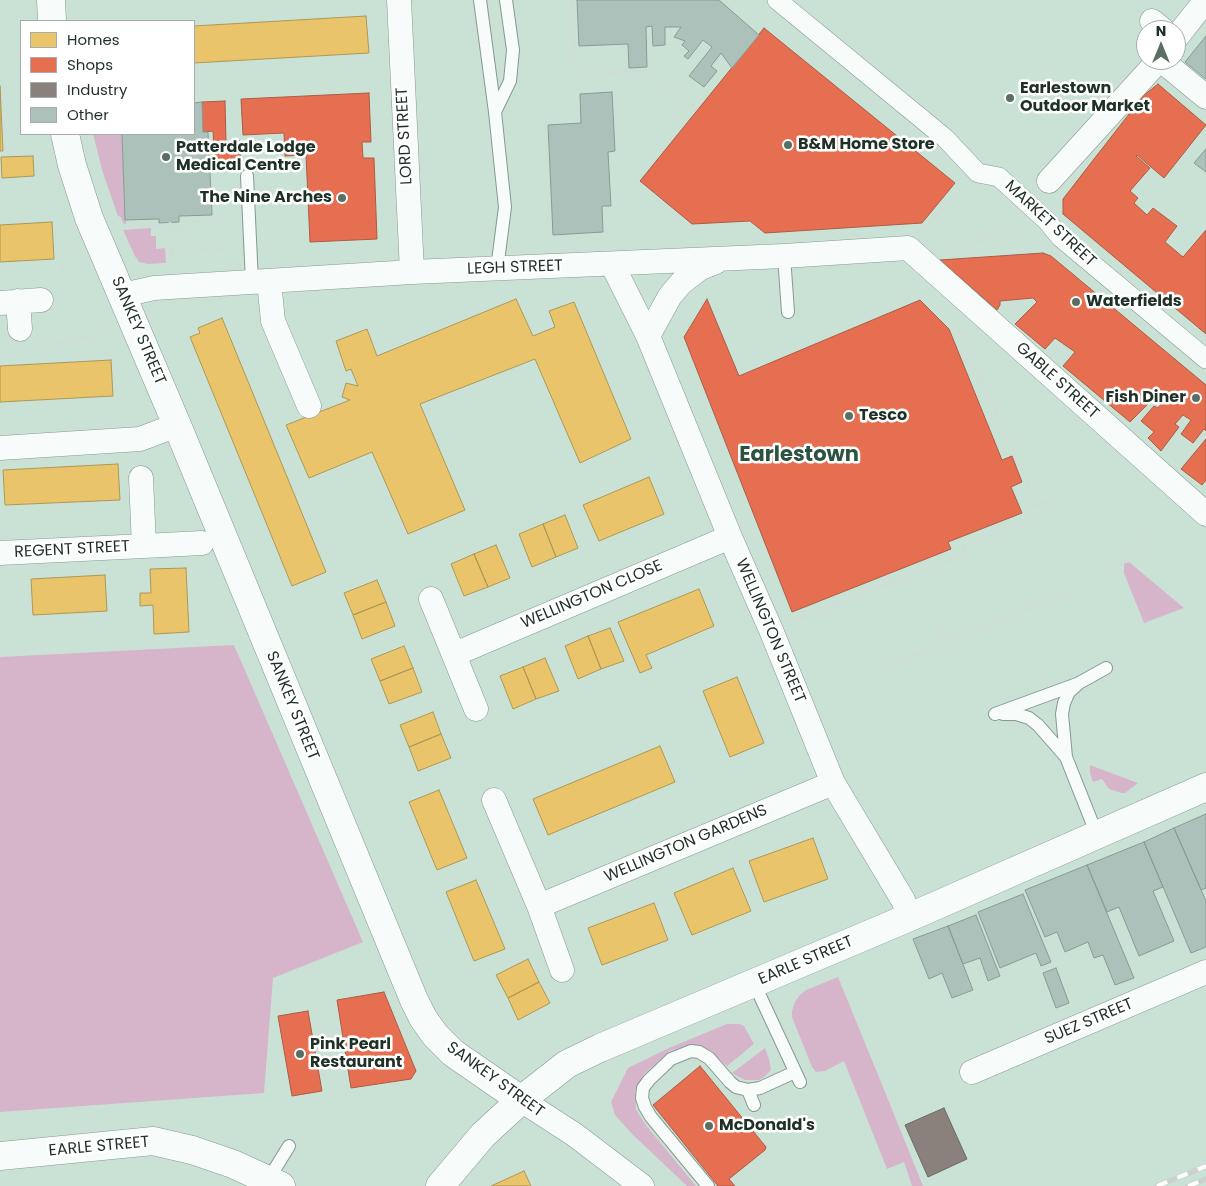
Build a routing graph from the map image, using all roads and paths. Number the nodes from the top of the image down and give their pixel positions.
1 (51, 0) edge
2 (399, 0) edge
3 (480, 0) edge
4 (506, 0) edge
5 (573, 0) edge
6 (777, 0) edge
7 (1206, 0) edge
8 (52, 20) edge
9 (1186, 25) edge
10 (1151, 70) edge
11 (1172, 70) edge
12 (1206, 97) edge
13 (698, 109) dead end
14 (495, 112) junction
15 (65, 135) edge
16 (978, 173) junction
17 (247, 176) dead end
18 (1049, 181) dead end
19 (1033, 210) junction
20 (249, 219) junction
21 (118, 226) dead end
22 (925, 229) dead end
23 (170, 230) junction
24 (74, 244) dead end
25 (251, 248) junction
26 (908, 248) joint
27 (171, 251) junction
28 (784, 256) junction
29 (948, 256) dead end
30 (728, 258) junction
31 (612, 264) junction
32 (172, 266) dead end
33 (497, 269) junction
34 (412, 272) junction
35 (62, 276) dead end
36 (261, 282) junction
37 (123, 295) junction
38 (41, 300) dead end
39 (9, 302) edge
40 (788, 312) dead end
41 (956, 323) dead end
42 (20, 329) dead end
43 (114, 333) dead end
44 (648, 336) junction
45 (38, 346) dead end
46 (1206, 359) edge
47 (309, 406) dead end
48 (177, 425) junction
49 (0, 448) edge
50 (141, 478) dead end
51 (1052, 500) dead end
52 (1038, 506) junction
53 (1206, 514) edge
54 (1151, 534) dead end
55 (730, 537) junction
56 (202, 543) dead end
57 (144, 546) junction
58 (0, 553) edge
59 (917, 572) junction
60 (1102, 574) dead end
61 (887, 575) dead end
62 (920, 580) dead end
63 (890, 582) junction
64 (1072, 591) dead end
65 (834, 596) dead end
66 (431, 598) dead end
67 (837, 604) junction
68 (937, 618) dead end
69 (771, 630) junction
70 (946, 642) junction
71 (455, 654) junction
72 (1106, 668) dead end
73 (881, 670) dead end
74 (1079, 683) junction
75 (476, 709) dead end
76 (1066, 757) junction
77 (833, 783) junction
78 (1206, 787) edge
79 (494, 800) dead end
80 (1098, 835) junction
81 (539, 906) junction
82 (910, 917) junction
83 (562, 970) dead end
84 (1206, 972) edge
85 (754, 983) junction
86 (972, 1072) dead end
87 (748, 1090) junction
88 (521, 1100) junction
89 (754, 1105) dead end
90 (289, 1146) dead end
91 (0, 1156) edge
92 (274, 1183) edge
93 (440, 1186) edge
94 (642, 1186) edge
95 (708, 1186) edge

1 - 8 street
2 - 34 street, LORD STREET
3 - 14 lane
4 - 14 lane
5 - 13 path
6 - 16 street
7 - 9 street
10 - 18 street
11 - 12 street
14 - 33 lane
15 - 37 street, SANKEY STREET
16 - 19 street, MARKET STREET
16 - 22 path
17 - 20 lane
19 - 29 path
19 - 46 street, MARKET STREET
20 - 23 path
20 - 25 lane
21 - 23 path
23 - 27 path
24 - 35 path
25 - 27 path
25 - 36 lane
26 - 28 street, LEGH STREET
26 - 53 street, GABLE STREET
27 - 32 path
28 - 30 street, LEGH STREET
28 - 40 lane
30 - 31 street, LEGH STREET
30 - 44 street
31 - 33 street, LEGH STREET
31 - 44 street, WELLINGTON STREET
33 - 34 street, LEGH STREET
34 - 36 street, LEGH STREET
36 - 37 street, LEGH STREET
36 - 47 street
37 - 48 street, SANKEY STREET
38 - 39 street
39 - 42 street
41 - 52 path
43 - 45 path
44 - 55 street, WELLINGTON STREET
48 - 49 street
48 - 88 street, SANKEY STREET
50 - 57 street, REGENT STREET
51 - 52 path
52 - 59 path
54 - 60 path
55 - 69 street, WELLINGTON STREET
55 - 71 street, WELLINGTON CLOSE
56 - 57 street, REGENT STREET
57 - 58 street, REGENT STREET
59 - 62 path
59 - 63 path
61 - 63 path
63 - 67 path
64 - 70 path
65 - 67 path
66 - 71 street
67 - 69 path
68 - 70 path
69 - 77 street, WELLINGTON STREET
70 - 73 path
71 - 75 street
72 - 74 lane
74 - 76 lane
74 - 76 lane
76 - 80 lane
77 - 81 street, WELLINGTON GARDENS
77 - 82 street, WELLINGTON STREET
78 - 80 street, EARLE STREET
79 - 81 street
80 - 82 street, EARLE STREET
81 - 83 street
82 - 85 street, EARLE STREET
84 - 86 street, SUEZ STREET
85 - 87 lane
85 - 88 street, EARLE STREET
87 - 89 lane
87 - 95 lane
88 - 93 street, EARLE STREET
88 - 94 street, SANKEY STREET
90 - 92 lane
91 - 92 street, EARLE STREET

